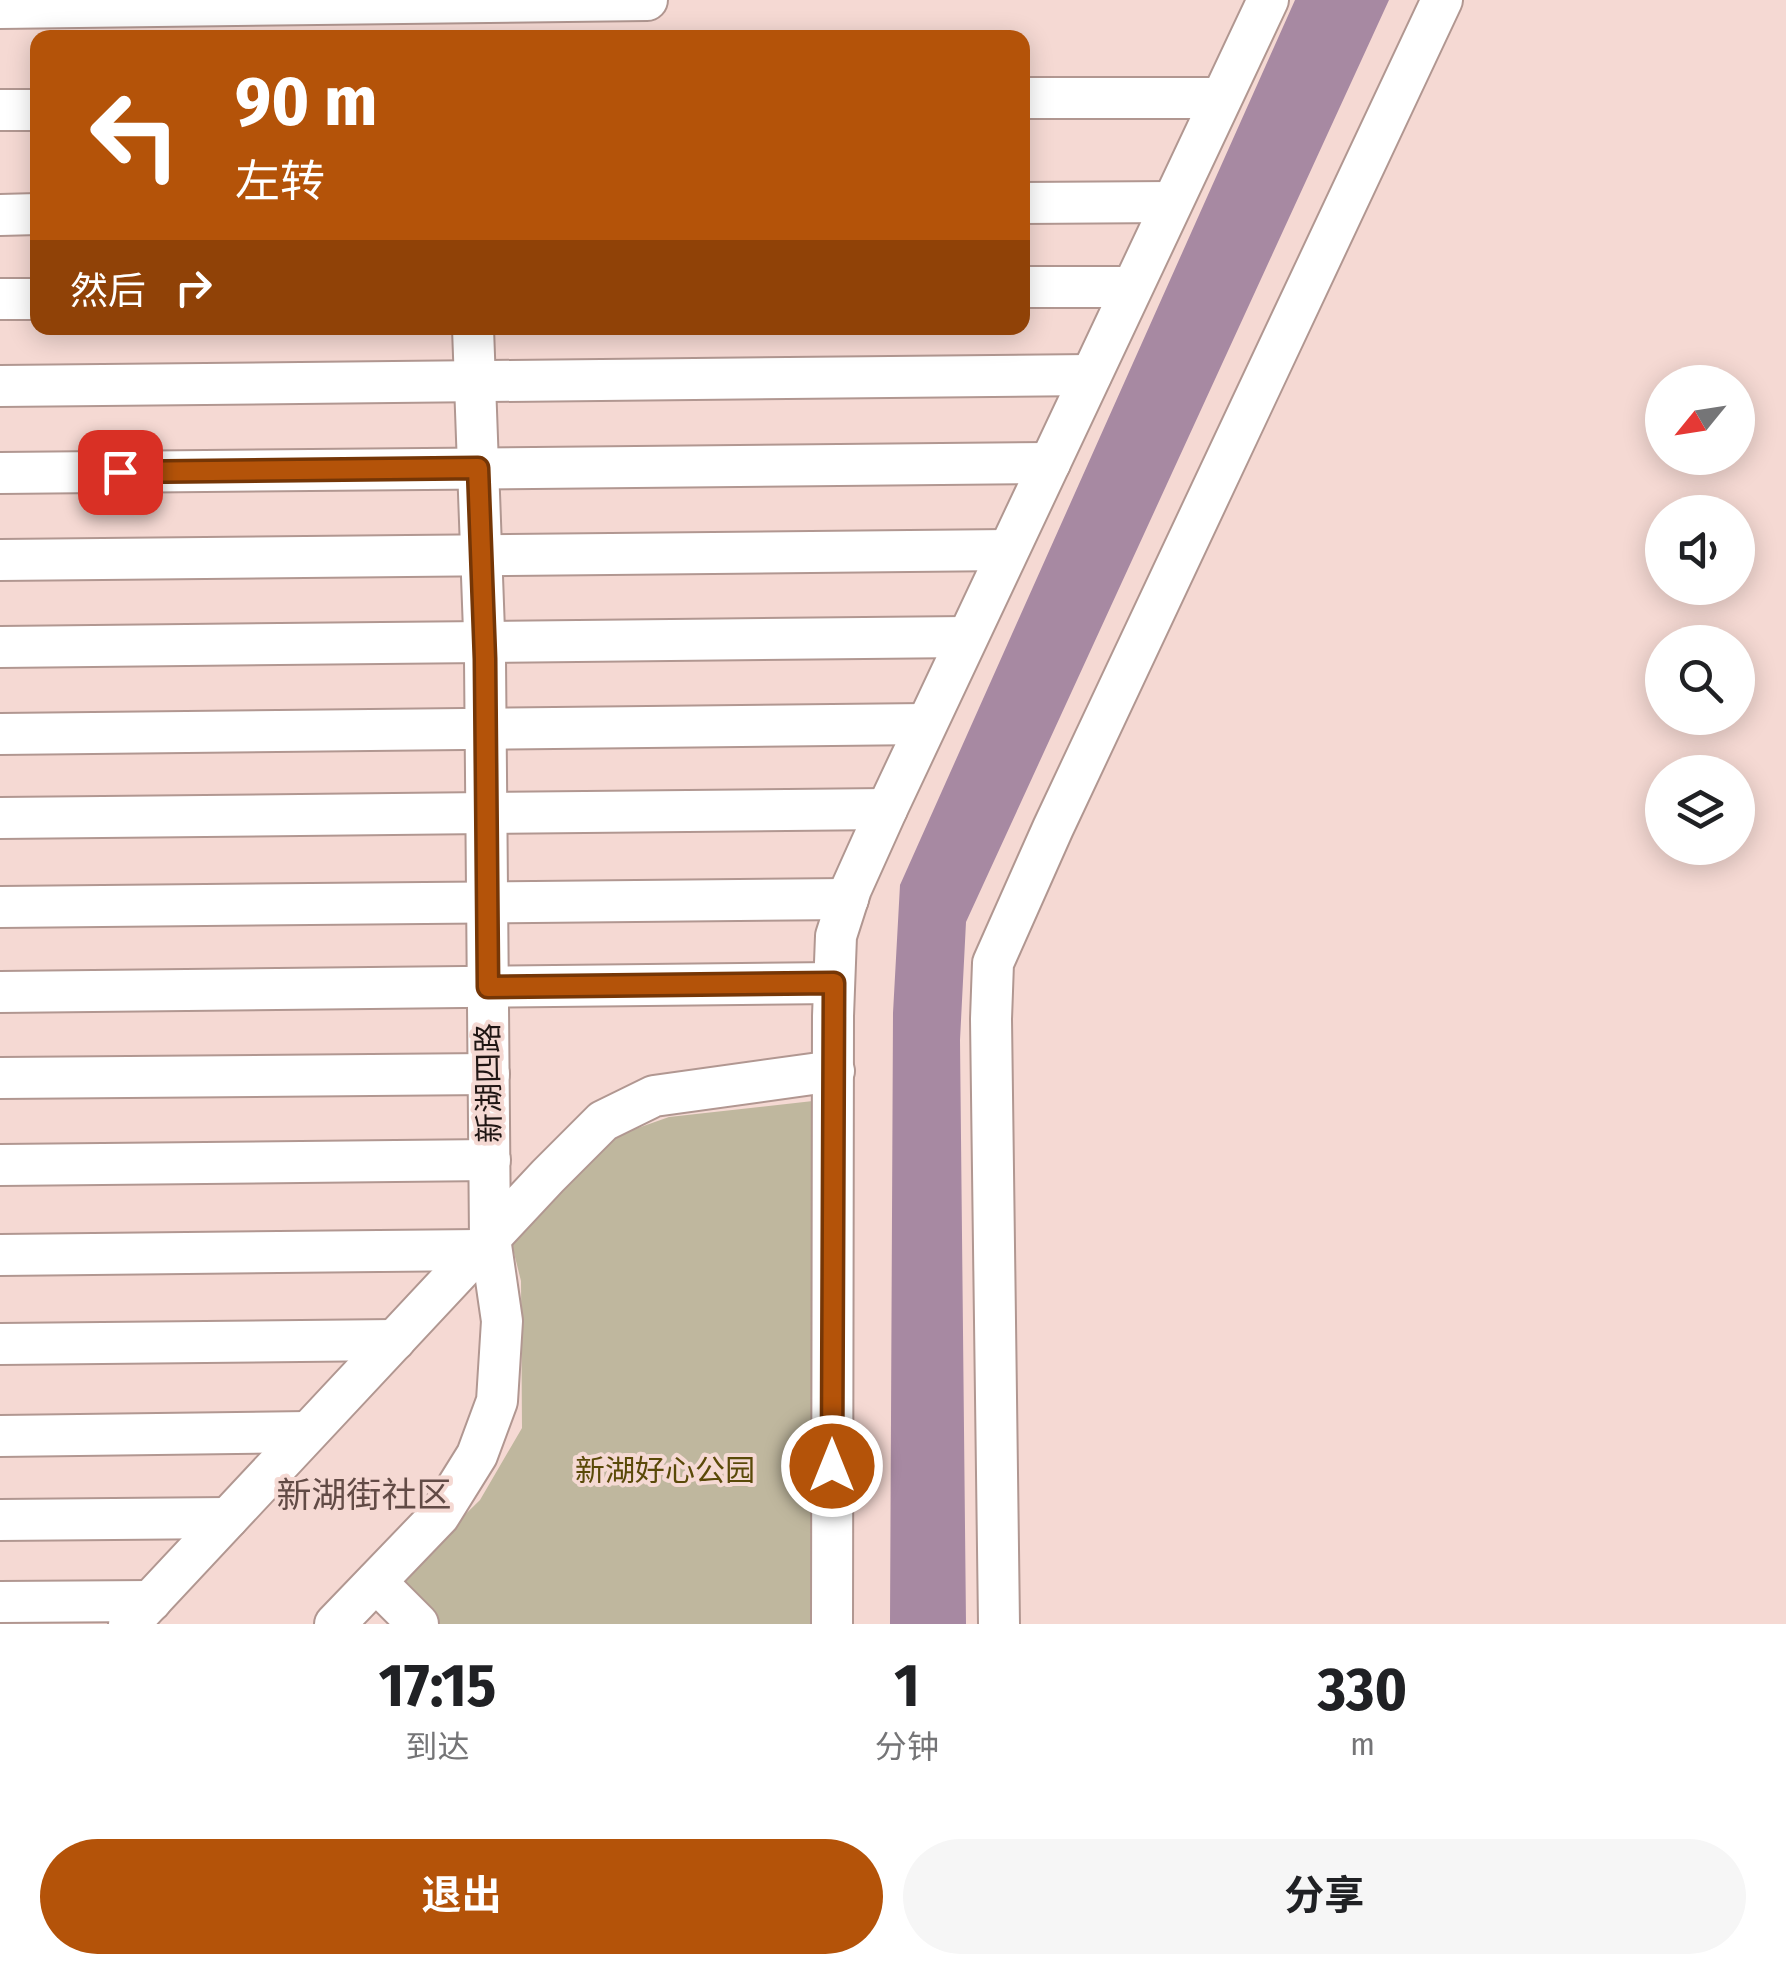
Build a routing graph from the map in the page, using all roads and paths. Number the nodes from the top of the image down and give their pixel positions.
1 (647, 0) edge
2 (1268, 0) edge
3 (1442, 0) edge
4 (0, 8) edge
5 (461, 13) edge
6 (1030, 98) edge
7 (1221, 98) junction
8 (0, 110) edge
9 (30, 110) edge
10 (1030, 202) edge
11 (1172, 202) junction
12 (30, 214) edge
13 (0, 215) edge
14 (1030, 287) edge
15 (1132, 287) junction
16 (0, 299) edge
17 (30, 299) edge
18 (473, 335) edge
19 (1091, 375) junction
20 (475, 382) junction
21 (0, 386) edge
22 (1050, 463) junction
23 (478, 468) junction
24 (0, 473) edge
25 (1008, 550) junction
26 (481, 555) junction
27 (0, 560) edge
28 (968, 637) junction
29 (484, 642) junction
30 (0, 647) edge
31 (926, 724) junction
32 (485, 729) junction
33 (0, 734) edge
34 (888, 808) junction
35 (486, 813) junction
36 (0, 818) edge
37 (848, 899) junction
38 (487, 902) junction
39 (0, 907) edge
40 (834, 983) junction
41 (488, 987) junction
42 (0, 992) edge
43 (834, 1071) junction
44 (489, 1074) junction
45 (0, 1078) edge
46 (490, 1160) junction
47 (0, 1165) edge
48 (485, 1244) junction
49 (0, 1254) edge
50 (395, 1340) junction
51 (0, 1344) edge
52 (308, 1432) junction
53 (0, 1436) edge
54 (228, 1518) junction
55 (0, 1520) edge
56 (376, 1582) junction
57 (0, 1602) edge
58 (140, 1612) edge
59 (335, 1624) edge
60 (418, 1624) edge
61 (832, 1624) edge
62 (999, 1624) edge

1 - 5 street
2 - 7 street
3 - 62 street
4 - 5 street
6 - 7 street
7 - 11 street
8 - 9 street
10 - 11 street
11 - 15 street
12 - 13 street
14 - 15 street
15 - 19 street
16 - 17 street
18 - 20 street, 新湖四路
19 - 20 street
19 - 22 street
20 - 21 street
20 - 23 street, 新湖四路
22 - 23 street
22 - 25 street
23 - 24 street
23 - 26 street, 新湖四路
25 - 26 street
25 - 28 street
26 - 27 street
26 - 29 street, 新湖四路
28 - 29 street
28 - 31 street
29 - 30 street
29 - 32 street, 新湖四路
31 - 32 street
31 - 34 street
32 - 33 street
32 - 35 street, 新湖四路
34 - 35 street
34 - 37 street
35 - 36 street
35 - 38 street, 新湖四路
37 - 38 street
37 - 40 street
38 - 39 street
38 - 41 street, 新湖四路
40 - 41 street
40 - 43 street
41 - 42 street
41 - 44 street, 新湖四路
43 - 48 street
43 - 61 street
44 - 45 street
44 - 46 street, 新湖四路
46 - 47 street
46 - 48 street, 新湖四路
48 - 49 street
48 - 50 street
48 - 56 street, 新湖四路
50 - 51 street
50 - 52 street
52 - 53 street
52 - 54 street
54 - 55 street
54 - 58 street
56 - 59 street, 新湖四路
56 - 60 street
57 - 58 street

